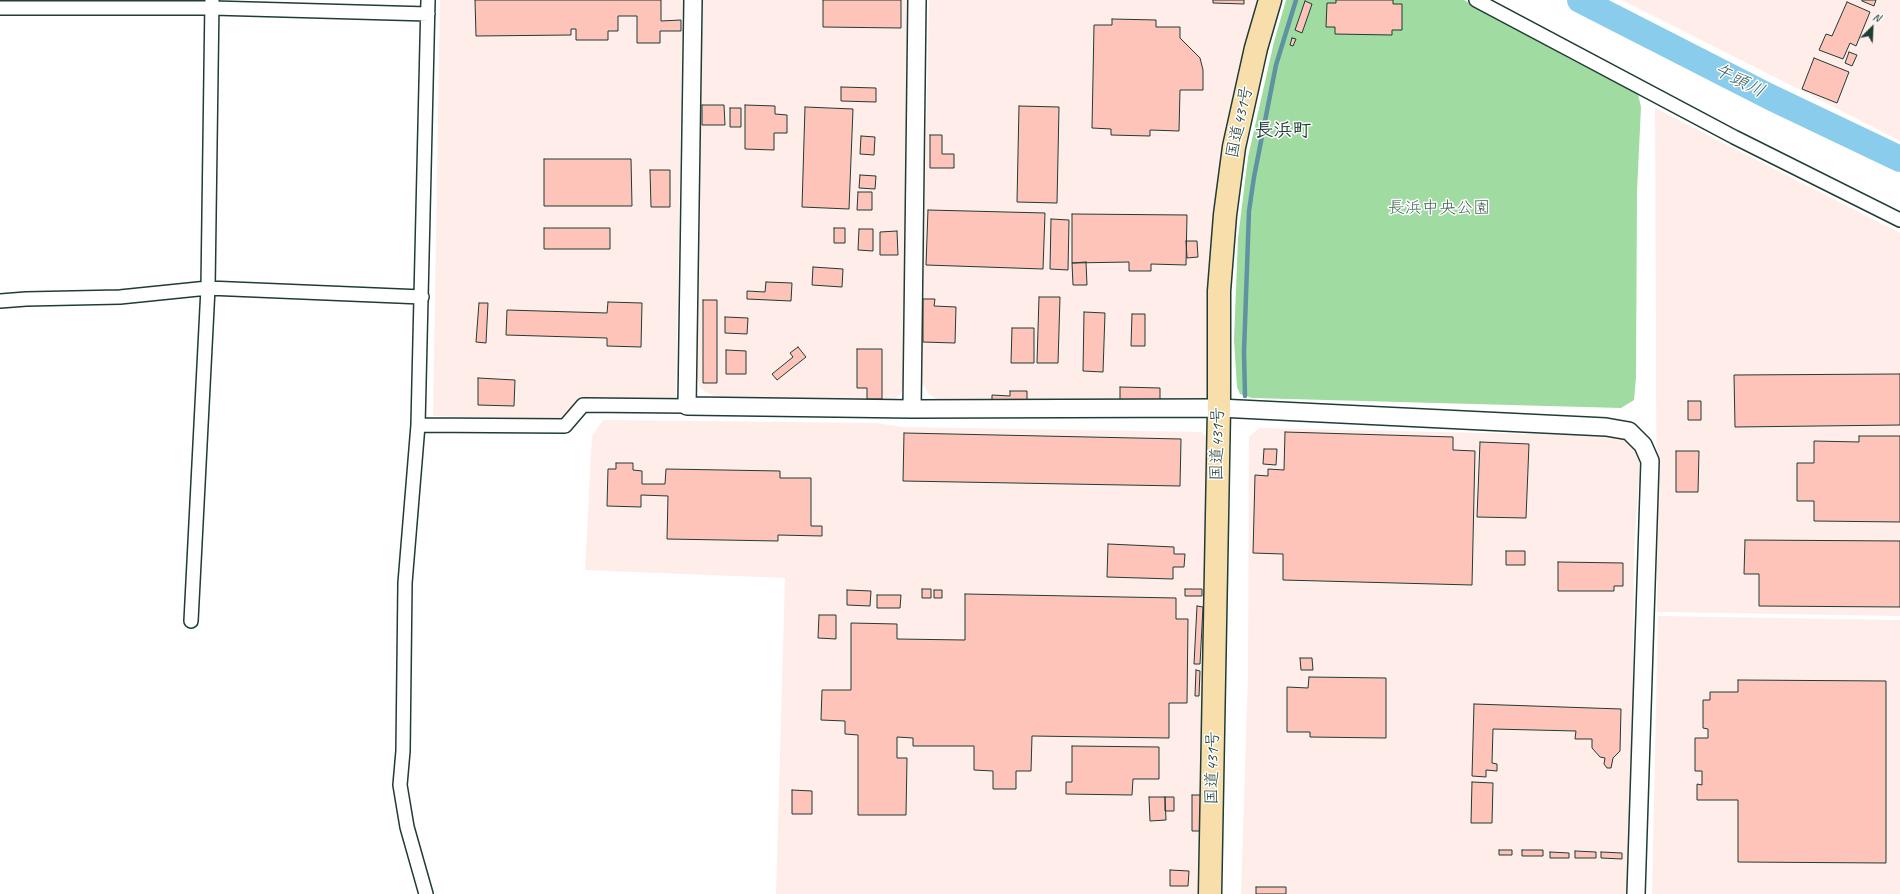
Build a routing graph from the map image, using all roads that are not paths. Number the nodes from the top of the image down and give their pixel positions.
1 (428, 0) edge
2 (693, 0) edge
3 (917, 0) edge
4 (1270, 0) edge
5 (1476, 0) edge
6 (213, 4) edge
7 (0, 8) edge
8 (428, 14) junction
9 (1900, 220) edge
10 (208, 288) junction
11 (422, 297) junction
12 (0, 301) edge
13 (687, 406) junction
14 (1219, 408) junction
15 (912, 409) junction
16 (418, 424) junction
17 (191, 621) dead end
18 (426, 894) edge
19 (1210, 894) edge
20 (1636, 894) edge

1 - 8 street
2 - 13 street
3 - 15 street
4 - 14 highway, 国道431号
5 - 9 street
6 - 7 street
6 - 8 street
6 - 10 street
8 - 11 street
10 - 11 street
10 - 12 street
10 - 17 street
11 - 16 street
13 - 15 street
13 - 16 street
14 - 15 street
14 - 19 highway, 国道431号
14 - 20 street
16 - 18 street

